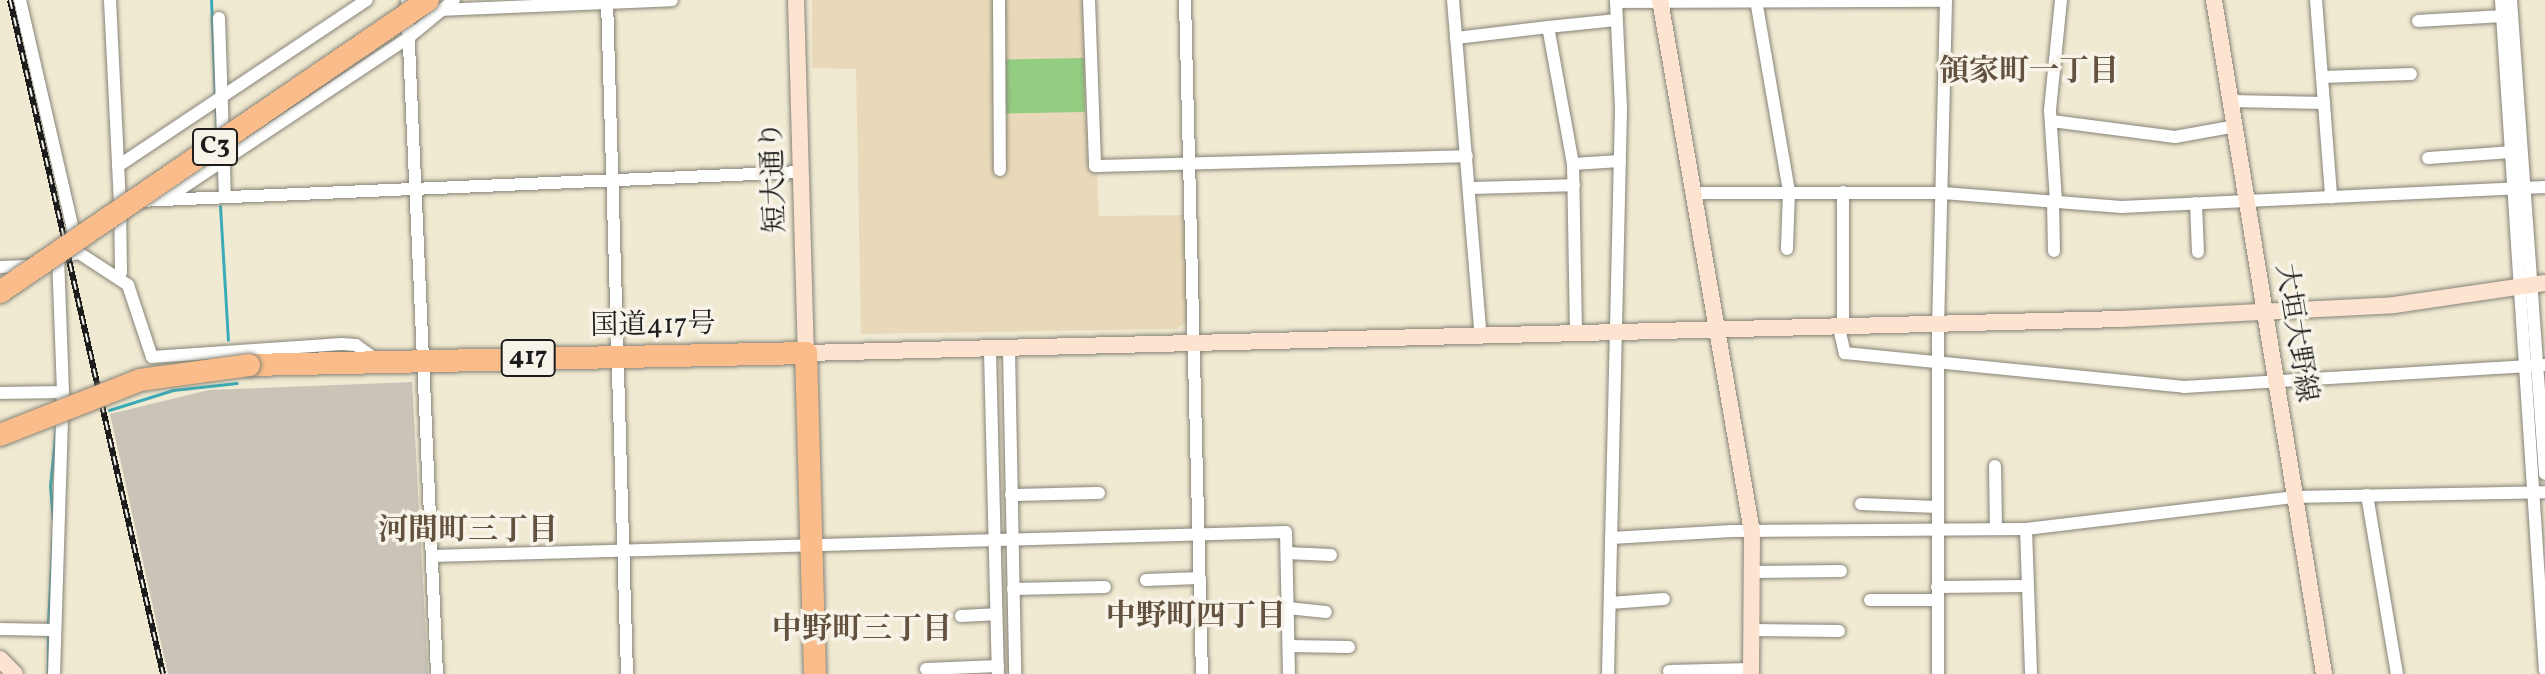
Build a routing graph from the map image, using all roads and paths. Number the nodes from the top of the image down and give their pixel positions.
1 (20, 0) edge
2 (110, 0) edge
3 (367, 0) edge
4 (454, 0) edge
5 (672, 0) edge
6 (796, 0) edge
7 (999, 0) edge
8 (1089, 0) edge
9 (1185, 0) edge
10 (1453, 0) edge
11 (1660, 0) edge
12 (1756, 0) edge
13 (2061, 0) edge
14 (2214, 0) edge
15 (2316, 0) edge
16 (2501, 0) edge
17 (2511, 0) edge
18 (607, 1) edge
19 (1616, 1) edge
20 (434, 5) edge
21 (407, 6) edge
22 (2502, 16) junction
23 (219, 18) dead end
24 (1617, 20) junction
25 (2418, 21) dead end
26 (1548, 27) junction
27 (409, 37) junction
28 (1456, 38) junction
29 (2411, 74) dead end
30 (2322, 77) junction
31 (222, 98) junction
32 (2232, 101) junction
33 (2324, 103) junction
34 (2052, 121) junction
35 (2236, 126) junction
36 (2511, 152) junction
37 (1467, 156) junction
38 (2428, 158) dead end
39 (224, 159) junction
40 (1620, 161) junction
41 (1188, 163) junction
42 (1573, 164) junction
43 (118, 166) junction
44 (1000, 170) dead end
45 (801, 172) junction
46 (615, 178) junction
47 (1574, 185) junction
48 (416, 186) junction
49 (2545, 187) edge
50 (1469, 188) junction
51 (2518, 188) junction
52 (1789, 191) junction
53 (1843, 192) junction
54 (1695, 193) junction
55 (1943, 193) junction
56 (225, 197) junction
57 (2331, 197) junction
58 (165, 200) junction
59 (2249, 200) junction
60 (120, 201) junction
61 (2054, 201) junction
62 (2196, 203) junction
63 (1787, 249) dead end
64 (2054, 251) dead end
65 (2198, 252) dead end
66 (79, 253) junction
67 (58, 265) junction
68 (0, 267) edge
69 (116, 275) junction
70 (2532, 286) edge
71 (0, 292) edge
72 (2266, 312) junction
73 (1938, 324) junction
74 (1841, 328) junction
75 (1719, 331) junction
76 (1576, 334) junction
77 (1616, 334) junction
78 (1481, 337) junction
79 (1193, 346) junction
80 (999, 351) junction
81 (806, 353) junction
82 (620, 356) junction
83 (423, 361) junction
84 (1939, 361) junction
85 (380, 362) junction
86 (2536, 366) edge
87 (2277, 385) junction
88 (63, 392) junction
89 (0, 393) edge
90 (0, 435) edge
91 (1995, 466) dead end
92 (2545, 474) edge
93 (2539, 492) edge
94 (1099, 493) dead end
95 (1011, 495) junction
96 (2367, 495) junction
97 (2293, 497) junction
98 (1861, 504) dead end
99 (1937, 507) junction
100 (1937, 529) junction
101 (1996, 529) junction
102 (2026, 529) junction
103 (1752, 532) junction
104 (1199, 536) junction
105 (1611, 538) junction
106 (1002, 540) junction
107 (812, 546) junction
108 (624, 550) junction
109 (1287, 553) junction
110 (1331, 555) dead end
111 (432, 556) junction
112 (1841, 571) dead end
113 (1752, 572) junction
114 (1200, 578) junction
115 (1146, 580) dead end
116 (2028, 586) junction
117 (1105, 587) dead end
118 (1013, 589) junction
119 (1937, 593) junction
120 (1664, 599) dead end
121 (1870, 600) dead end
122 (1610, 603) junction
123 (1288, 608) junction
124 (1326, 612) dead end
125 (995, 614) junction
126 (961, 616) dead end
127 (0, 629) edge
128 (54, 630) junction
129 (1752, 630) junction
130 (1839, 631) dead end
131 (1289, 646) junction
132 (1349, 647) dead end
133 (0, 659) edge
134 (926, 669) dead end
135 (998, 670) edge
136 (1669, 671) dead end
137 (1751, 671) edge
138 (2545, 671) edge
139 (15, 674) edge
140 (54, 674) edge
141 (437, 674) edge
142 (627, 674) edge
143 (815, 674) edge
144 (1015, 674) edge
145 (1202, 674) edge
146 (1289, 674) edge
147 (1608, 674) edge
148 (1938, 674) edge
149 (2031, 674) edge
150 (2324, 674) edge
151 (2397, 674) edge

1 - 66 street
2 - 43 street
3 - 31 street
4 - 20 street
5 - 18 street
6 - 45 street, 短大通り
7 - 44 street
8 - 41 street
9 - 41 street
10 - 28 street
11 - 12 street
11 - 19 street
11 - 54 street
12 - 52 street
12 - 55 street
13 - 34 street
14 - 32 street, 大垣大野線
15 - 30 street
16 - 22 street
17 - 51 street
18 - 20 street
18 - 46 street
19 - 24 street
20 - 21 street
20 - 27 street
20 - 71 highway, C3, bridge
21 - 27 street
22 - 25 street
22 - 36 street
23 - 31 street
24 - 26 street
24 - 40 street
26 - 28 street
26 - 42 street
27 - 39 street
27 - 48 street
28 - 37 street
29 - 30 street
30 - 33 street
31 - 39 street
31 - 43 street
32 - 33 street
32 - 35 street, 大垣大野線
33 - 57 street
34 - 35 street
34 - 61 street
35 - 59 street, 大垣大野線
36 - 38 street
36 - 51 street
37 - 41 street
37 - 50 street
39 - 56 street
39 - 58 street
40 - 42 street
40 - 77 street
41 - 79 street
42 - 47 street
43 - 60 street
45 - 46 street
45 - 81 street, 短大通り
46 - 48 street
46 - 82 street
47 - 50 street
47 - 76 street
48 - 56 street
48 - 83 street
49 - 51 street
50 - 78 street
51 - 57 street
51 - 70 street
52 - 53 street
52 - 54 street
52 - 63 street
53 - 55 street
53 - 74 street
54 - 75 street
55 - 61 street
55 - 73 street
56 - 58 street
57 - 59 street
58 - 60 street
59 - 62 street
59 - 72 street, 大垣大野線
60 - 69 street
61 - 62 street
61 - 64 street
62 - 65 street
66 - 67 street
66 - 69 street
67 - 68 street
67 - 88 street
69 - 85 street
70 - 72 street
70 - 86 street
72 - 73 street
72 - 87 street, 大垣大野線
73 - 74 street
73 - 84 street
74 - 75 street
74 - 84 street
75 - 77 street
75 - 103 street
76 - 77 street
76 - 78 street
77 - 105 street
78 - 79 street
79 - 80 street
79 - 104 street
80 - 81 street
80 - 95 street
80 - 106 street
81 - 82 highway, 国道417号 / 417
81 - 107 highway
82 - 83 highway, 国道417号 / 417
82 - 108 street
83 - 85 highway, 国道417号 / 417
83 - 111 street
84 - 87 street
84 - 99 street
85 - 90 highway, 国道417号 / 417, bridge
86 - 87 street
86 - 92 street
86 - 93 street
87 - 97 street, 大垣大野線
88 - 89 street
88 - 128 street
91 - 101 street
93 - 96 street
93 - 138 street
94 - 95 street
95 - 106 street
96 - 97 street
96 - 151 street
97 - 102 street
97 - 150 street, 大垣大野線
98 - 99 street
99 - 100 street
100 - 101 street
100 - 103 street
100 - 119 street
101 - 102 street
102 - 116 street
103 - 105 street
103 - 113 street
104 - 106 street
104 - 109 street
104 - 114 street
105 - 122 street
106 - 107 street
106 - 118 street
106 - 125 street
107 - 108 street
107 - 143 highway
108 - 111 street
108 - 142 street
109 - 110 street
109 - 123 street
111 - 141 street
112 - 113 street
113 - 129 street
114 - 115 street
114 - 145 street
116 - 119 street
116 - 149 street
117 - 118 street
118 - 144 street
119 - 121 street
119 - 148 street
120 - 122 street
122 - 147 street
123 - 124 street
123 - 131 street
125 - 126 street
125 - 135 street
127 - 128 street
128 - 140 street
129 - 130 street
129 - 137 street
131 - 132 street
131 - 146 street
133 - 139 street
134 - 135 street
136 - 137 street

